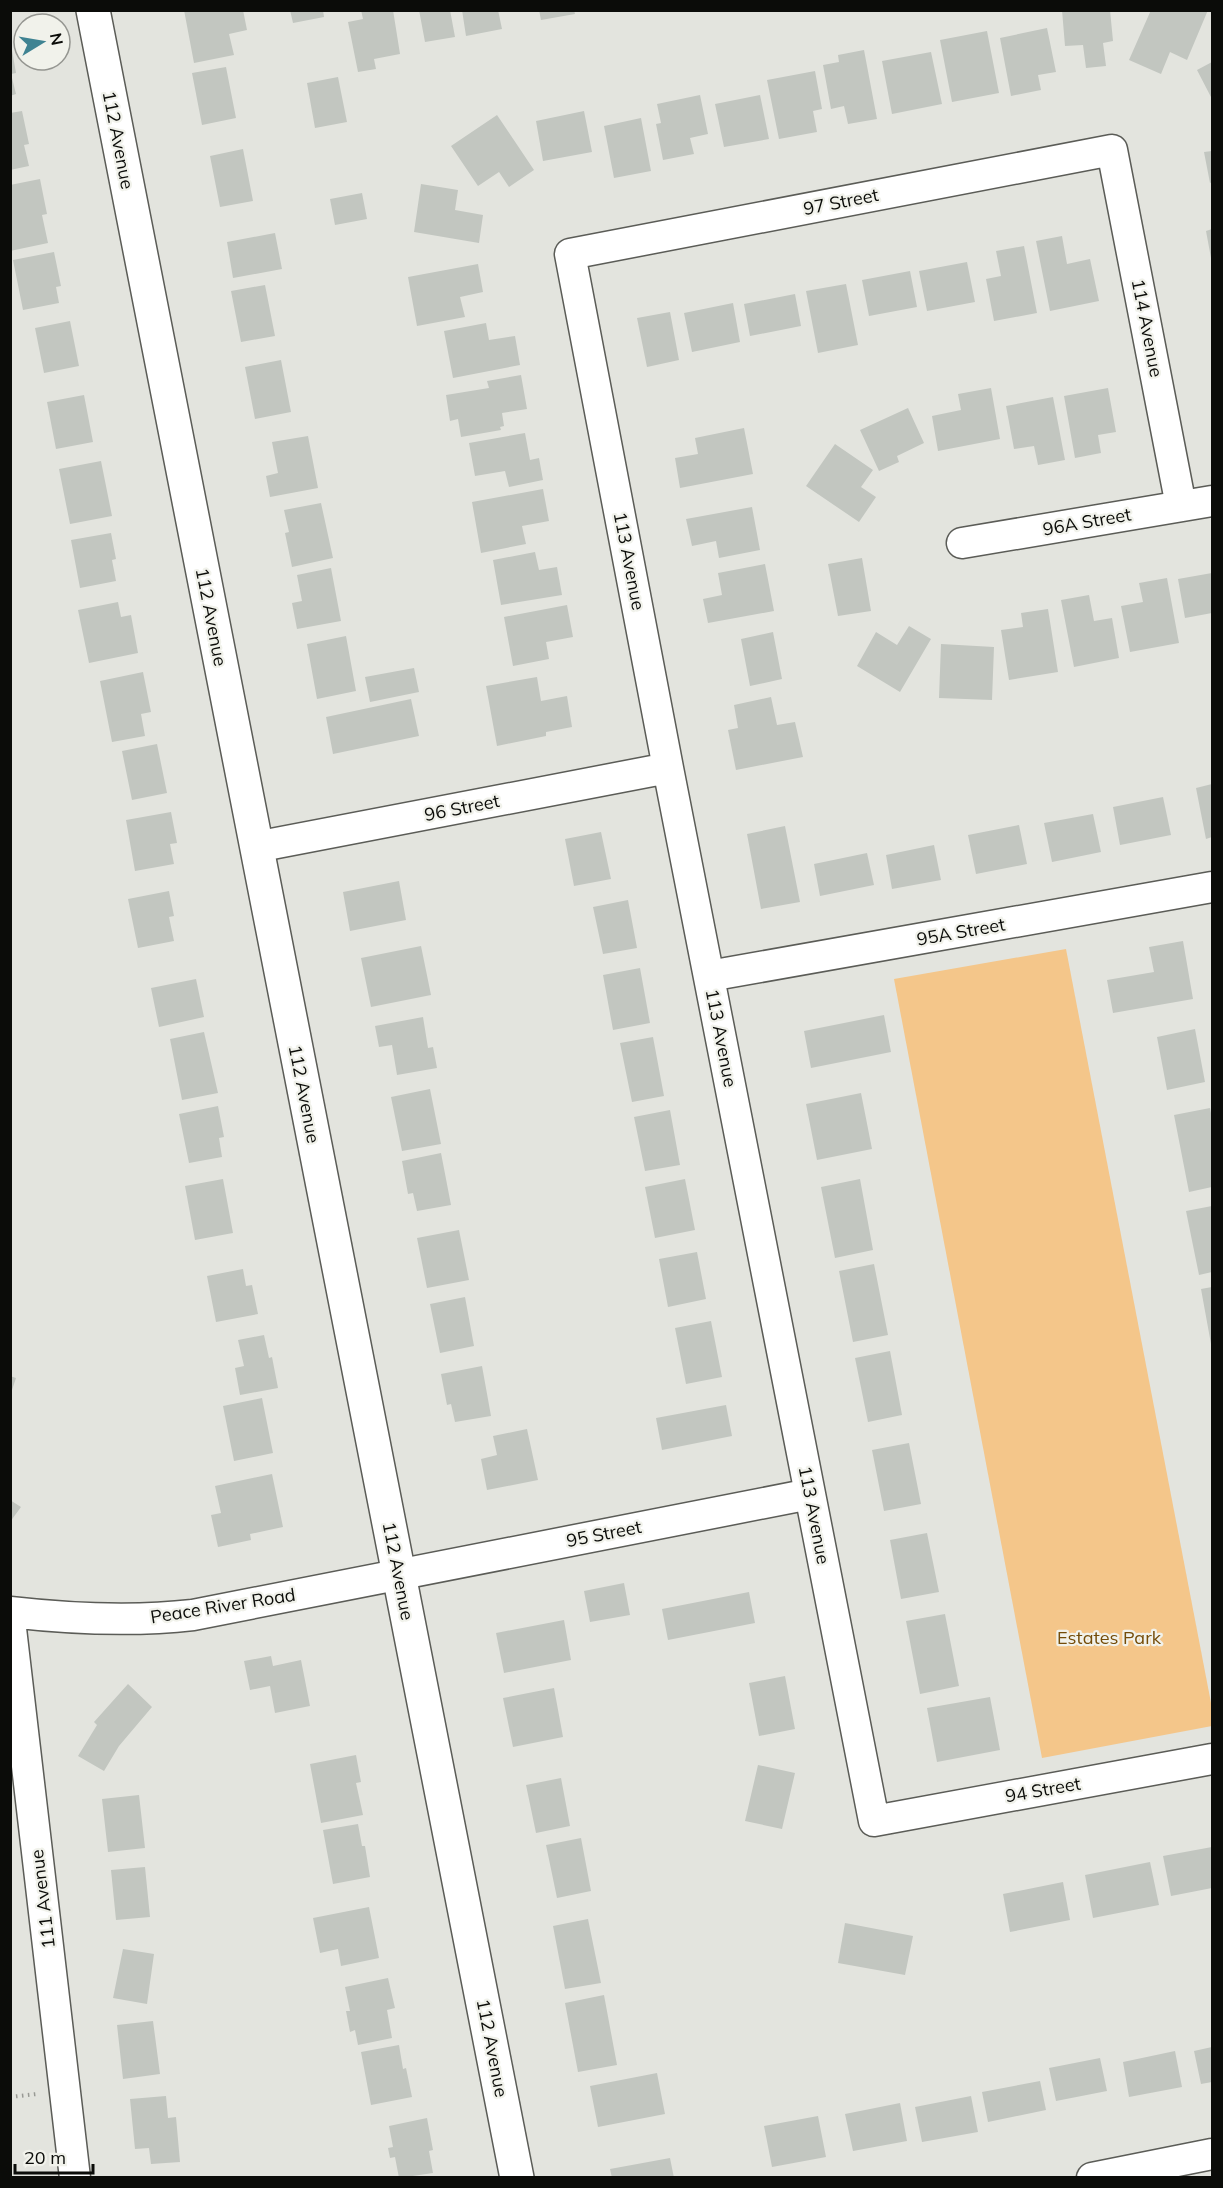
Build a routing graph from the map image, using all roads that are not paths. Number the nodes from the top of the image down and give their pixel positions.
1 (93, 10) edge
2 (1112, 150) joint
3 (570, 254) joint
4 (1212, 501) edge
5 (1182, 506) junction
6 (962, 543) dead end
7 (668, 768) junction
8 (256, 847) junction
9 (1212, 887) edge
10 (709, 976) junction
11 (810, 1494) junction
12 (399, 1574) junction
13 (10, 1612) edge
14 (10, 1620) edge
15 (1212, 1759) edge
16 (874, 1821) joint
17 (1212, 2154) edge
18 (75, 2178) edge
19 (518, 2178) edge
20 (1092, 2178) edge

1 - 8 street, 112 Avenue
2 - 3 street, 97 Street
2 - 5 street, 114 Avenue
3 - 7 street, 113 Avenue
4 - 5 street, 96A Street
5 - 6 street, 96A Street
7 - 8 street, 96 Street
7 - 10 street, 113 Avenue
8 - 12 street, 112 Avenue
9 - 10 street, 95A Street
10 - 11 street, 113 Avenue
11 - 12 street, 95 Street
11 - 16 street, 113 Avenue
12 - 13 street, Peace River Road
12 - 19 street, 112 Avenue
14 - 18 street, 111 Avenue
15 - 16 street, 94 Street
17 - 20 street

